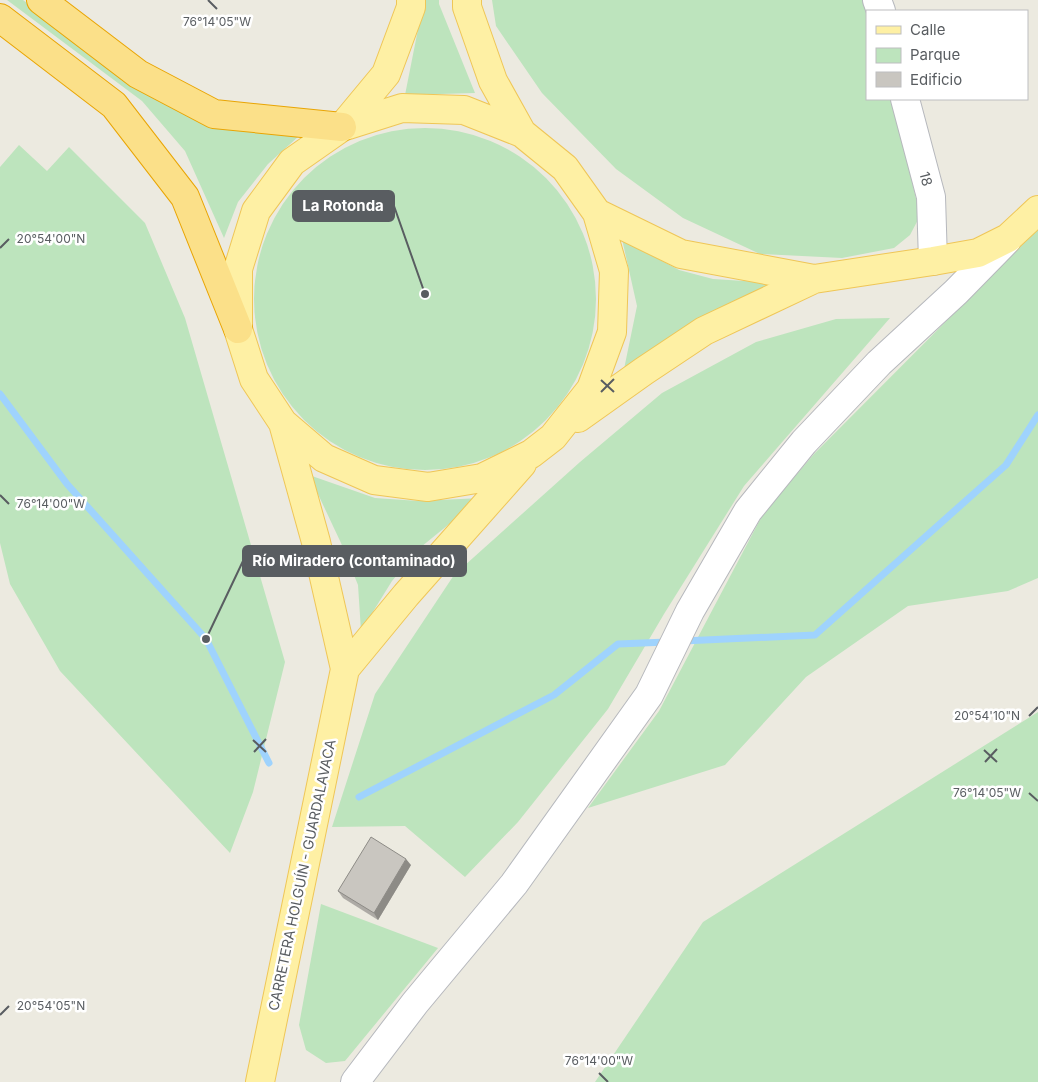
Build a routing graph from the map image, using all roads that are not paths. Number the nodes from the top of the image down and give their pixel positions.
1 (41, 0) edge
2 (411, 0) edge
3 (467, 0) edge
4 (0, 18) edge
5 (905, 100) edge
6 (342, 127) junction
7 (522, 133) junction
8 (1038, 210) edge
9 (597, 214) junction
10 (1008, 238) junction
11 (933, 261) junction
12 (814, 279) junction
13 (238, 329) junction
14 (283, 423) junction
15 (553, 437) junction
16 (531, 454) junction
17 (345, 669) junction
18 (260, 1082) edge
19 (355, 1082) edge

1 - 6 highway
2 - 6 main road
3 - 7 main road
4 - 13 highway
5 - 11 street, 18
6 - 7 main road
6 - 13 main road
7 - 9 main road
8 - 10 main road
9 - 12 main road
9 - 15 main road
10 - 11 main road
10 - 19 street
11 - 12 main road
12 - 15 main road
13 - 14 main road
14 - 16 main road
14 - 17 main road, CARRETERA HOLGUÍN - GUARDALAVACA
15 - 16 main road
16 - 17 main road, CARRETERA HOLGUÍN - GUARDALAVACA
17 - 18 main road, CARRETERA HOLGUÍN - GUARDALAVACA

